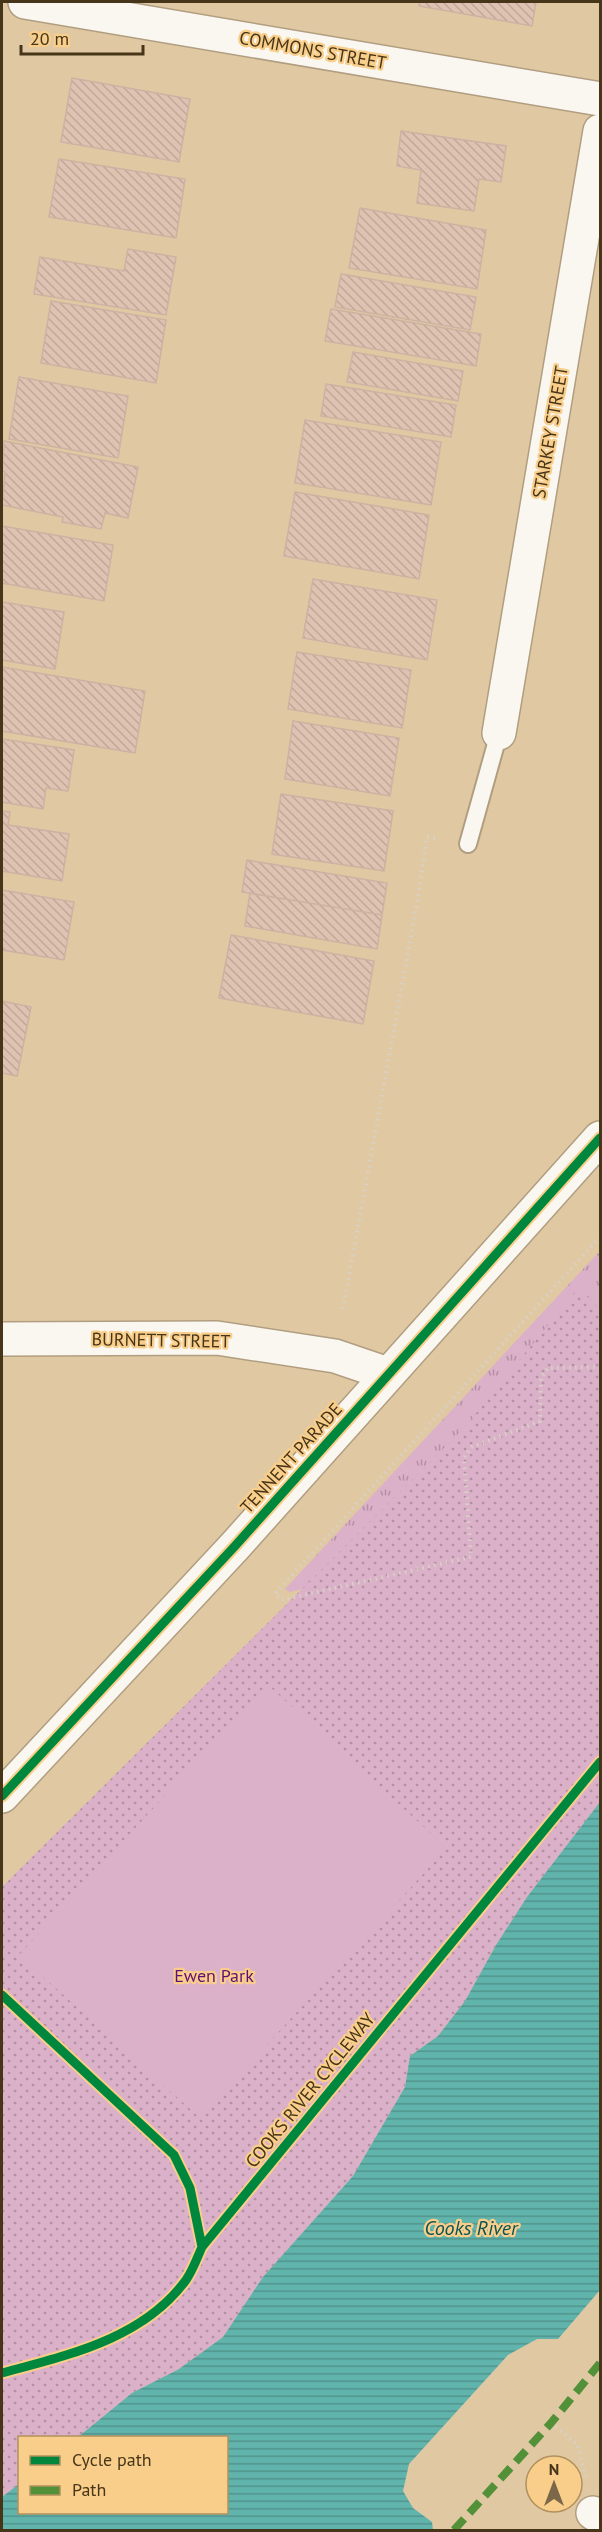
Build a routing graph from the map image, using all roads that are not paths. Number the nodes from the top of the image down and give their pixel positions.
1 (3, 2) edge
2 (25, 2) edge
3 (2, 11) edge
4 (600, 99) edge
5 (600, 131) edge
6 (499, 733) joint
7 (468, 844) road end
8 (600, 1138) edge
9 (2, 1339) edge
10 (388, 1374) junction
11 (2, 1796) edge

1 - 3 street
2 - 4 street, COMMONS STREET
5 - 6 street, STARKEY STREET
6 - 7 lane
8 - 10 street, TENNENT PARADE
9 - 10 street, BURNETT STREET
10 - 11 street, TENNENT PARADE

